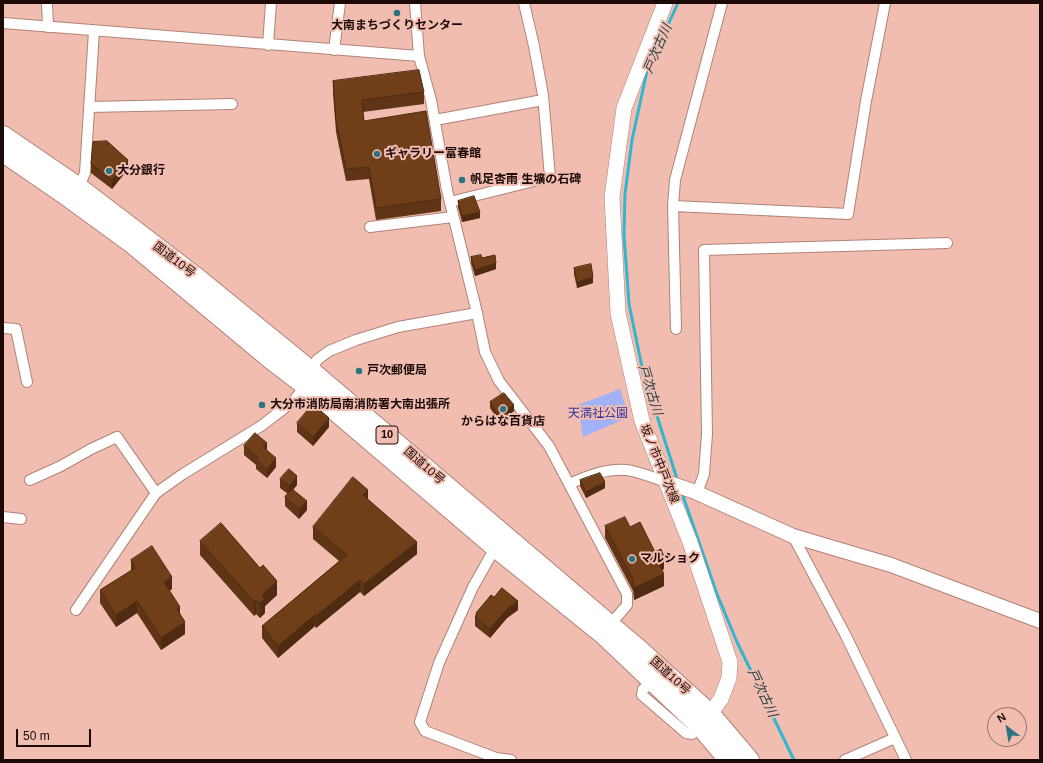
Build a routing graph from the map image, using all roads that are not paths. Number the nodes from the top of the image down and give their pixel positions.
1 (47, 3) edge
2 (271, 3) edge
3 (340, 3) edge
4 (415, 3) edge
5 (524, 3) edge
6 (665, 3) edge
7 (722, 3) edge
8 (885, 3) edge
9 (3, 23) edge
10 (48, 27) junction
11 (94, 31) junction
12 (268, 45) junction
13 (334, 50) junction
14 (419, 56) junction
15 (543, 100) junction
16 (232, 104) dead end
17 (89, 108) junction
18 (435, 120) junction
19 (3, 135) edge
20 (3, 153) edge
21 (75, 193) junction
22 (450, 202) junction
23 (673, 206) junction
24 (453, 217) junction
25 (370, 227) dead end
26 (947, 243) dead end
27 (477, 314) junction
28 (3, 328) edge
29 (676, 329) dead end
30 (308, 378) junction
31 (26, 382) dead end
32 (30, 480) dead end
33 (670, 483) junction
34 (569, 484) junction
35 (695, 492) junction
36 (156, 493) junction
37 (3, 518) edge
38 (20, 519) dead end
39 (793, 536) junction
40 (495, 548) junction
41 (76, 610) dead end
42 (1040, 621) edge
43 (607, 629) junction
44 (706, 720) junction
45 (895, 738) junction
46 (511, 760) edge
47 (728, 760) edge
48 (750, 760) edge
49 (845, 760) edge
50 (906, 760) edge

1 - 10 street
2 - 12 street
3 - 13 street
4 - 14 street
5 - 15 street
6 - 33 main road, 坂ノ市中戸次線
7 - 23 street
8 - 23 street
9 - 10 street
10 - 11 street
11 - 12 street
11 - 17 street
12 - 13 street
13 - 14 street
14 - 18 street
15 - 18 street
15 - 22 street
16 - 17 street
17 - 21 street
18 - 22 street
19 - 21 highway, 国道10号 / 10
20 - 21 highway, 国道10号 / 10
21 - 30 highway, 国道10号 / 10
22 - 24 street
23 - 29 street
24 - 25 street
24 - 27 street
26 - 35 street
27 - 30 street
27 - 34 street
28 - 31 street
30 - 36 street
30 - 40 highway, 国道10号 / 10
30 - 43 highway, 国道10号 / 10
32 - 36 street
33 - 34 street
33 - 35 street
33 - 44 main road, 坂ノ市中戸次線
34 - 43 street
35 - 39 street
36 - 41 street
37 - 38 street
39 - 42 street
39 - 45 street
40 - 43 highway, 国道10号 / 10
40 - 46 street
43 - 44 highway, 国道10号 / 10
43 - 44 highway, 国道10号 / 10
44 - 47 highway, 国道10号 / 10
44 - 48 highway, 国道10号 / 10
45 - 49 street
45 - 50 street

